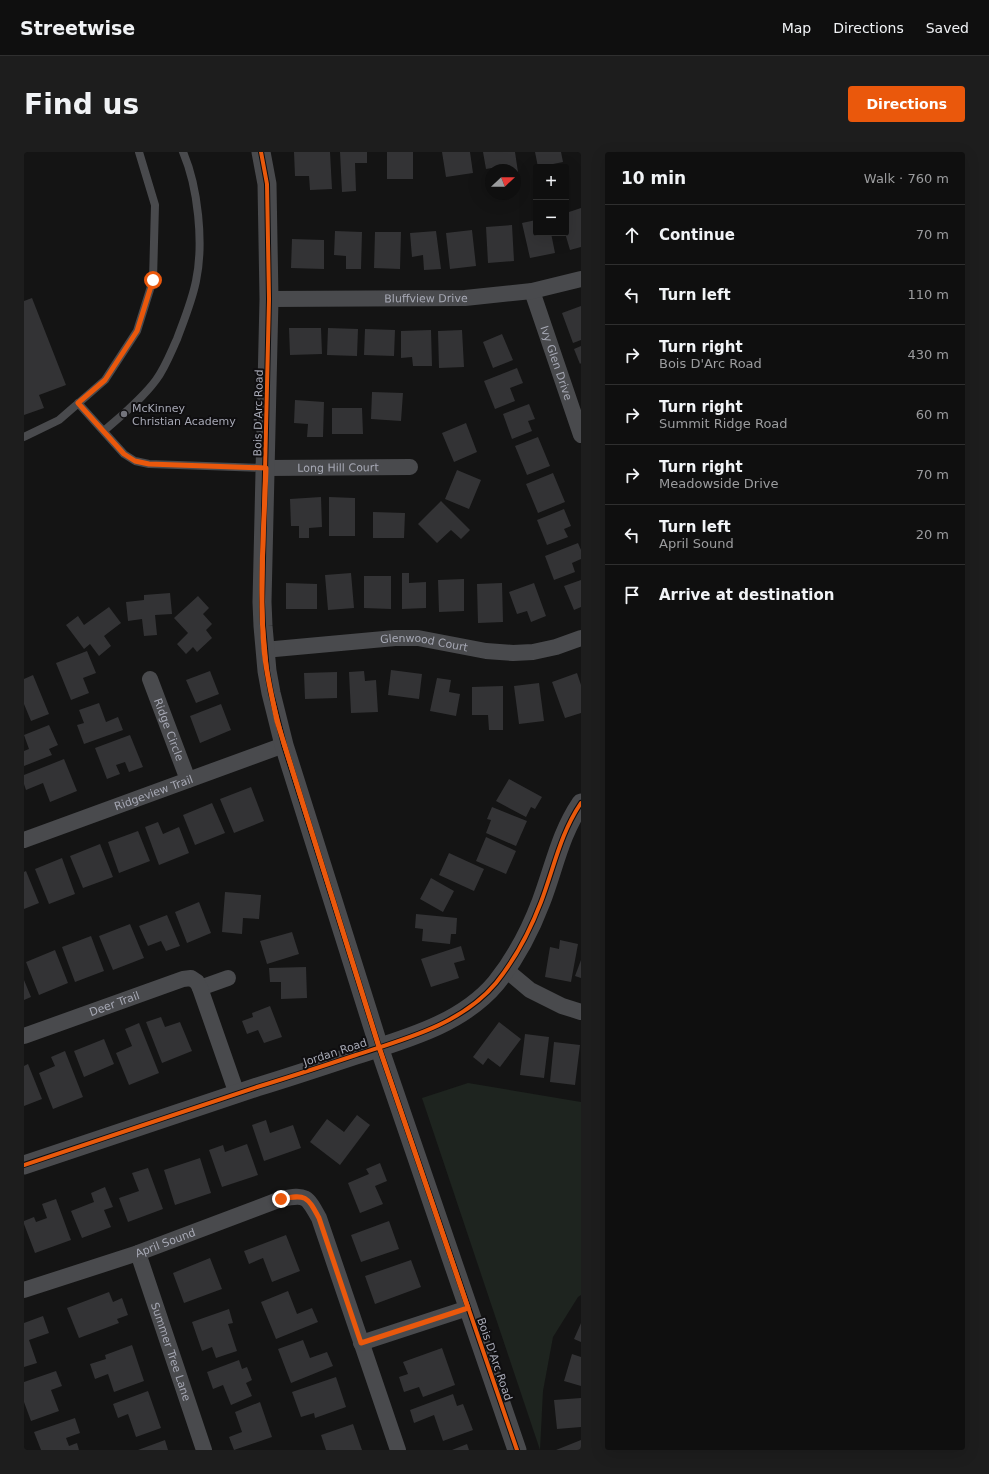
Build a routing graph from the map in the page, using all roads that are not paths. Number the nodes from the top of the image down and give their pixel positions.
1 (139, 152) edge
2 (183, 152) edge
3 (261, 152) edge
4 (581, 279) edge
5 (532, 291) junction
6 (269, 300) junction
7 (78, 403) junction
8 (104, 431) junction
9 (581, 436) edge
10 (24, 437) edge
11 (410, 467) dead end
12 (266, 468) junction
13 (581, 638) edge
14 (264, 650) junction
15 (150, 679) dead end
16 (284, 745) junction
17 (188, 780) junction
18 (581, 803) edge
19 (24, 840) edge
20 (506, 970) junction
21 (228, 978) dead end
22 (200, 988) junction
23 (581, 1012) edge
24 (24, 1036) edge
25 (379, 1047) junction
26 (237, 1094) junction
27 (24, 1166) edge
28 (138, 1253) junction
29 (24, 1290) edge
30 (468, 1308) junction
31 (361, 1343) junction
32 (204, 1450) edge
33 (398, 1450) edge
34 (517, 1450) edge

1 - 7 lane
2 - 8 lane
3 - 6 street, Bois D'Arc Road
4 - 5 street, Bluffview Drive
5 - 6 street, Bluffview Drive
5 - 9 street, Ivy Glen Drive
6 - 12 street, Bois D'Arc Road
7 - 8 lane
7 - 10 lane
8 - 12 lane
11 - 12 street, Long Hill Court
12 - 14 street, Bois D'Arc Road
13 - 14 street, Glenwood Court
14 - 16 street, Bois D'Arc Road
15 - 17 street, Ridge Circle
16 - 17 street, Ridgeview Trail
16 - 25 street, Bois D'Arc Road
17 - 19 street, Ridgeview Trail
18 - 20 street, Jordan Road
20 - 23 street
20 - 25 street, Jordan Road
21 - 22 street
22 - 24 street, Deer Trail
22 - 26 street
25 - 26 street, Jordan Road
25 - 30 street, Bois D'Arc Road
26 - 27 street, Jordan Road
28 - 29 street, April Sound
28 - 31 street, April Sound
28 - 32 street, Summer Tree Lane
30 - 31 street
30 - 34 street, Bois D'Arc Road
31 - 33 street

